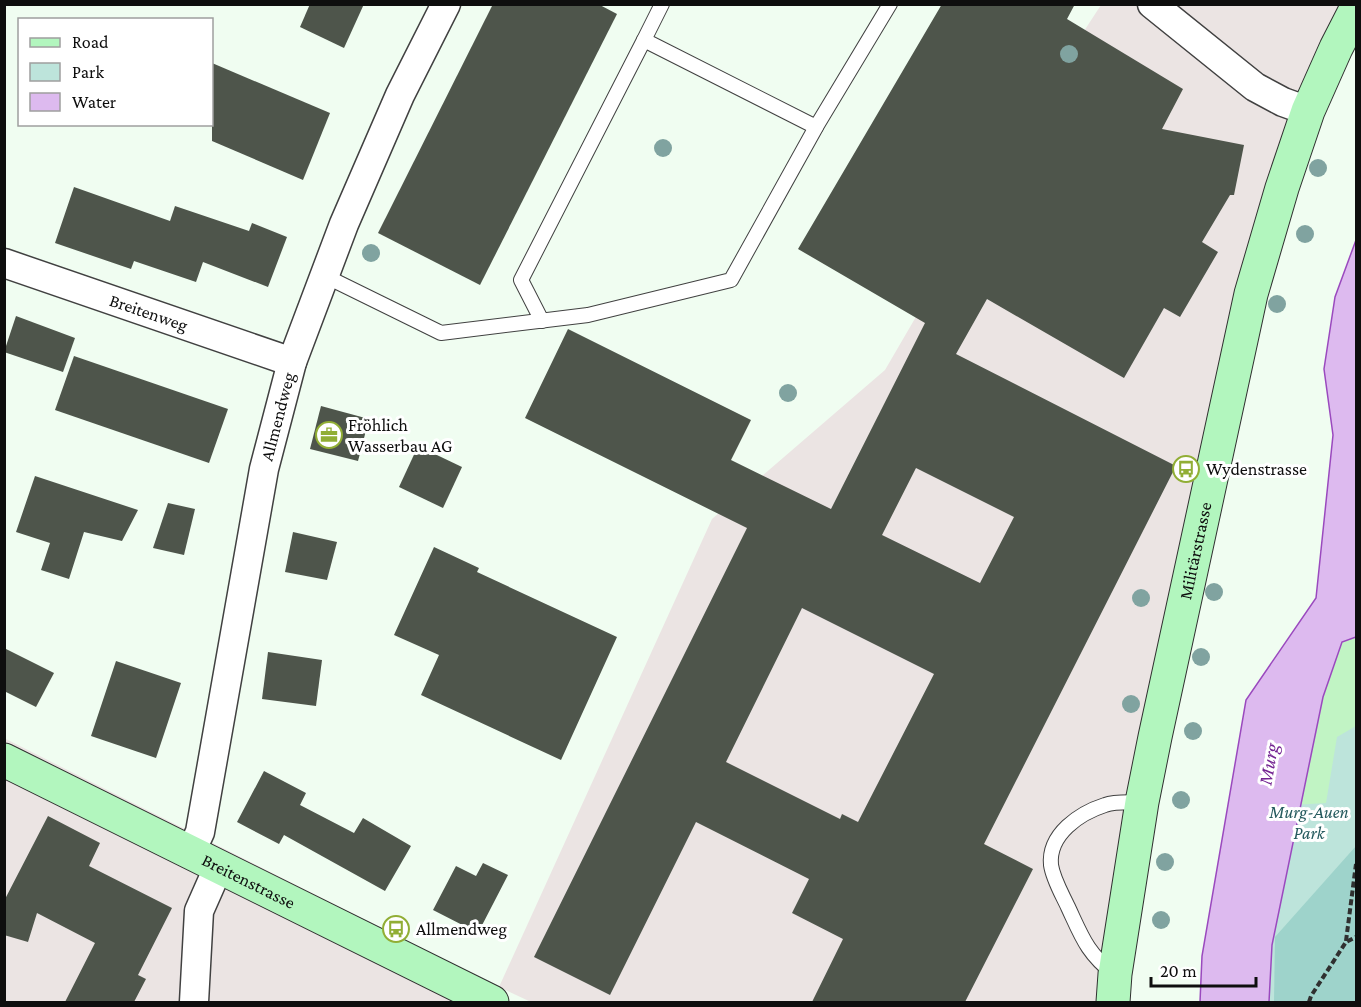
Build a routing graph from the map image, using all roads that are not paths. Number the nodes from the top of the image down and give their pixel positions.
1 (446, 4) edge
2 (662, 4) edge
3 (890, 4) edge
4 (1152, 4) edge
5 (1356, 9) edge
6 (644, 40) junction
7 (1308, 111) junction
8 (816, 127) junction
9 (4, 263) edge
10 (323, 275) junction
11 (542, 321) junction
12 (292, 362) junction
13 (4, 760) edge
14 (1142, 802) junction
15 (204, 861) junction
16 (1114, 988) edge
17 (194, 1002) edge
18 (492, 1002) edge

1 - 10 street, Allmendweg
2 - 6 lane
3 - 8 lane
4 - 7 street
5 - 7 street, Militärstrasse
6 - 8 lane
6 - 11 lane
7 - 14 street, Militärstrasse
8 - 11 lane
9 - 12 street, Breitenweg
10 - 11 lane
10 - 12 street, Allmendweg
12 - 15 street, Allmendweg
13 - 15 street, Breitenstrasse
14 - 16 street, Militärstrasse
14 - 16 lane
15 - 17 street, Allmendweg
15 - 18 street, Breitenstrasse

